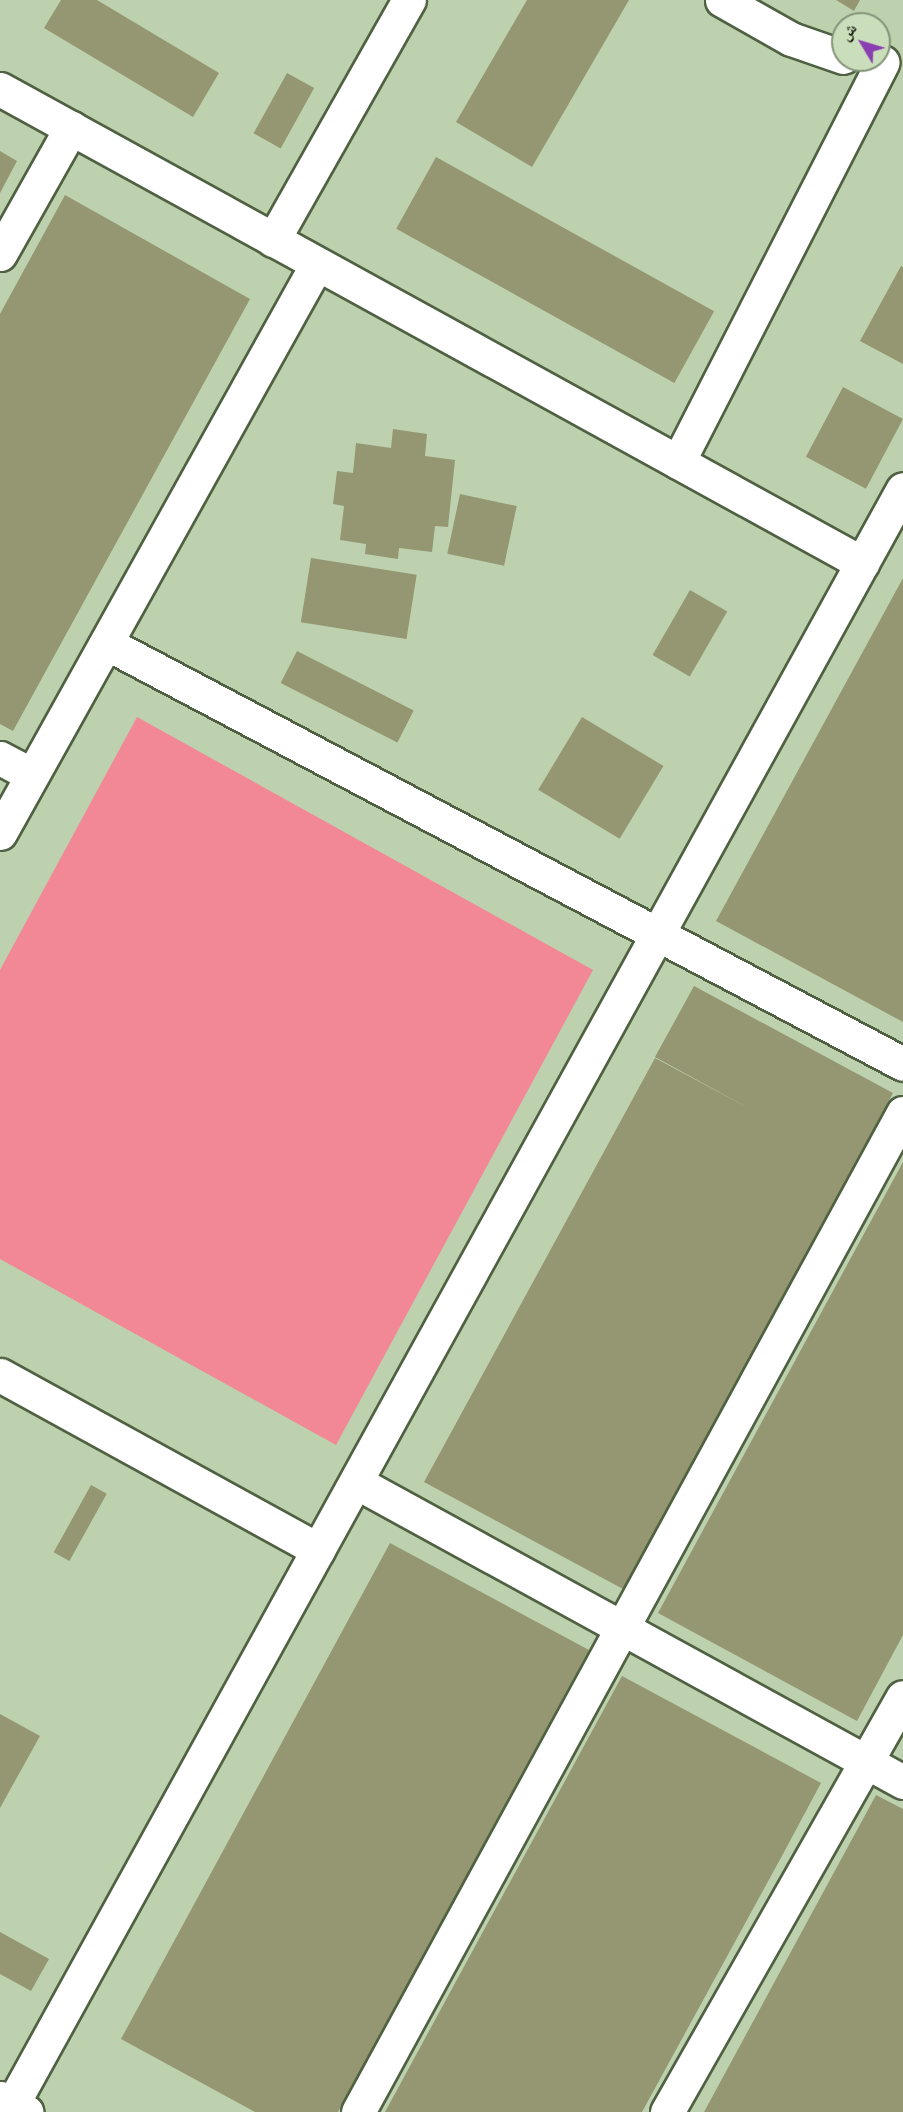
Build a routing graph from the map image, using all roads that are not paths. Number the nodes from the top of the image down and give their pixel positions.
1 (409, 0) edge
2 (722, 0) edge
3 (831, 53) edge
4 (879, 72) edge
5 (0, 89) edge
6 (70, 128) junction
7 (273, 240) junction
8 (0, 254) edge
9 (317, 264) junction
10 (678, 462) junction
11 (903, 489) edge
12 (862, 563) junction
13 (106, 643) junction
14 (0, 758) edge
15 (32, 775) junction
16 (0, 833) edge
17 (659, 931) junction
18 (903, 1064) edge
19 (903, 1113) edge
20 (0, 1375) edge
21 (356, 1482) junction
22 (318, 1550) junction
23 (625, 1629) junction
24 (903, 1697) edge
25 (867, 1762) junction
26 (903, 1782) edge
27 (11, 2106) edge
28 (358, 2112) edge
29 (667, 2112) edge

1 - 7 street
2 - 3 street
4 - 10 street
5 - 6 street
6 - 7 street
6 - 8 street
7 - 9 street
9 - 10 street
9 - 13 street
10 - 12 street
11 - 12 street
12 - 17 street
13 - 15 street
13 - 17 street
14 - 15 street
15 - 16 street
17 - 18 street
17 - 21 street
19 - 23 street
20 - 22 street
21 - 22 street
21 - 23 street
22 - 27 street
23 - 25 street
23 - 28 street
24 - 25 street
25 - 26 street
25 - 29 street

